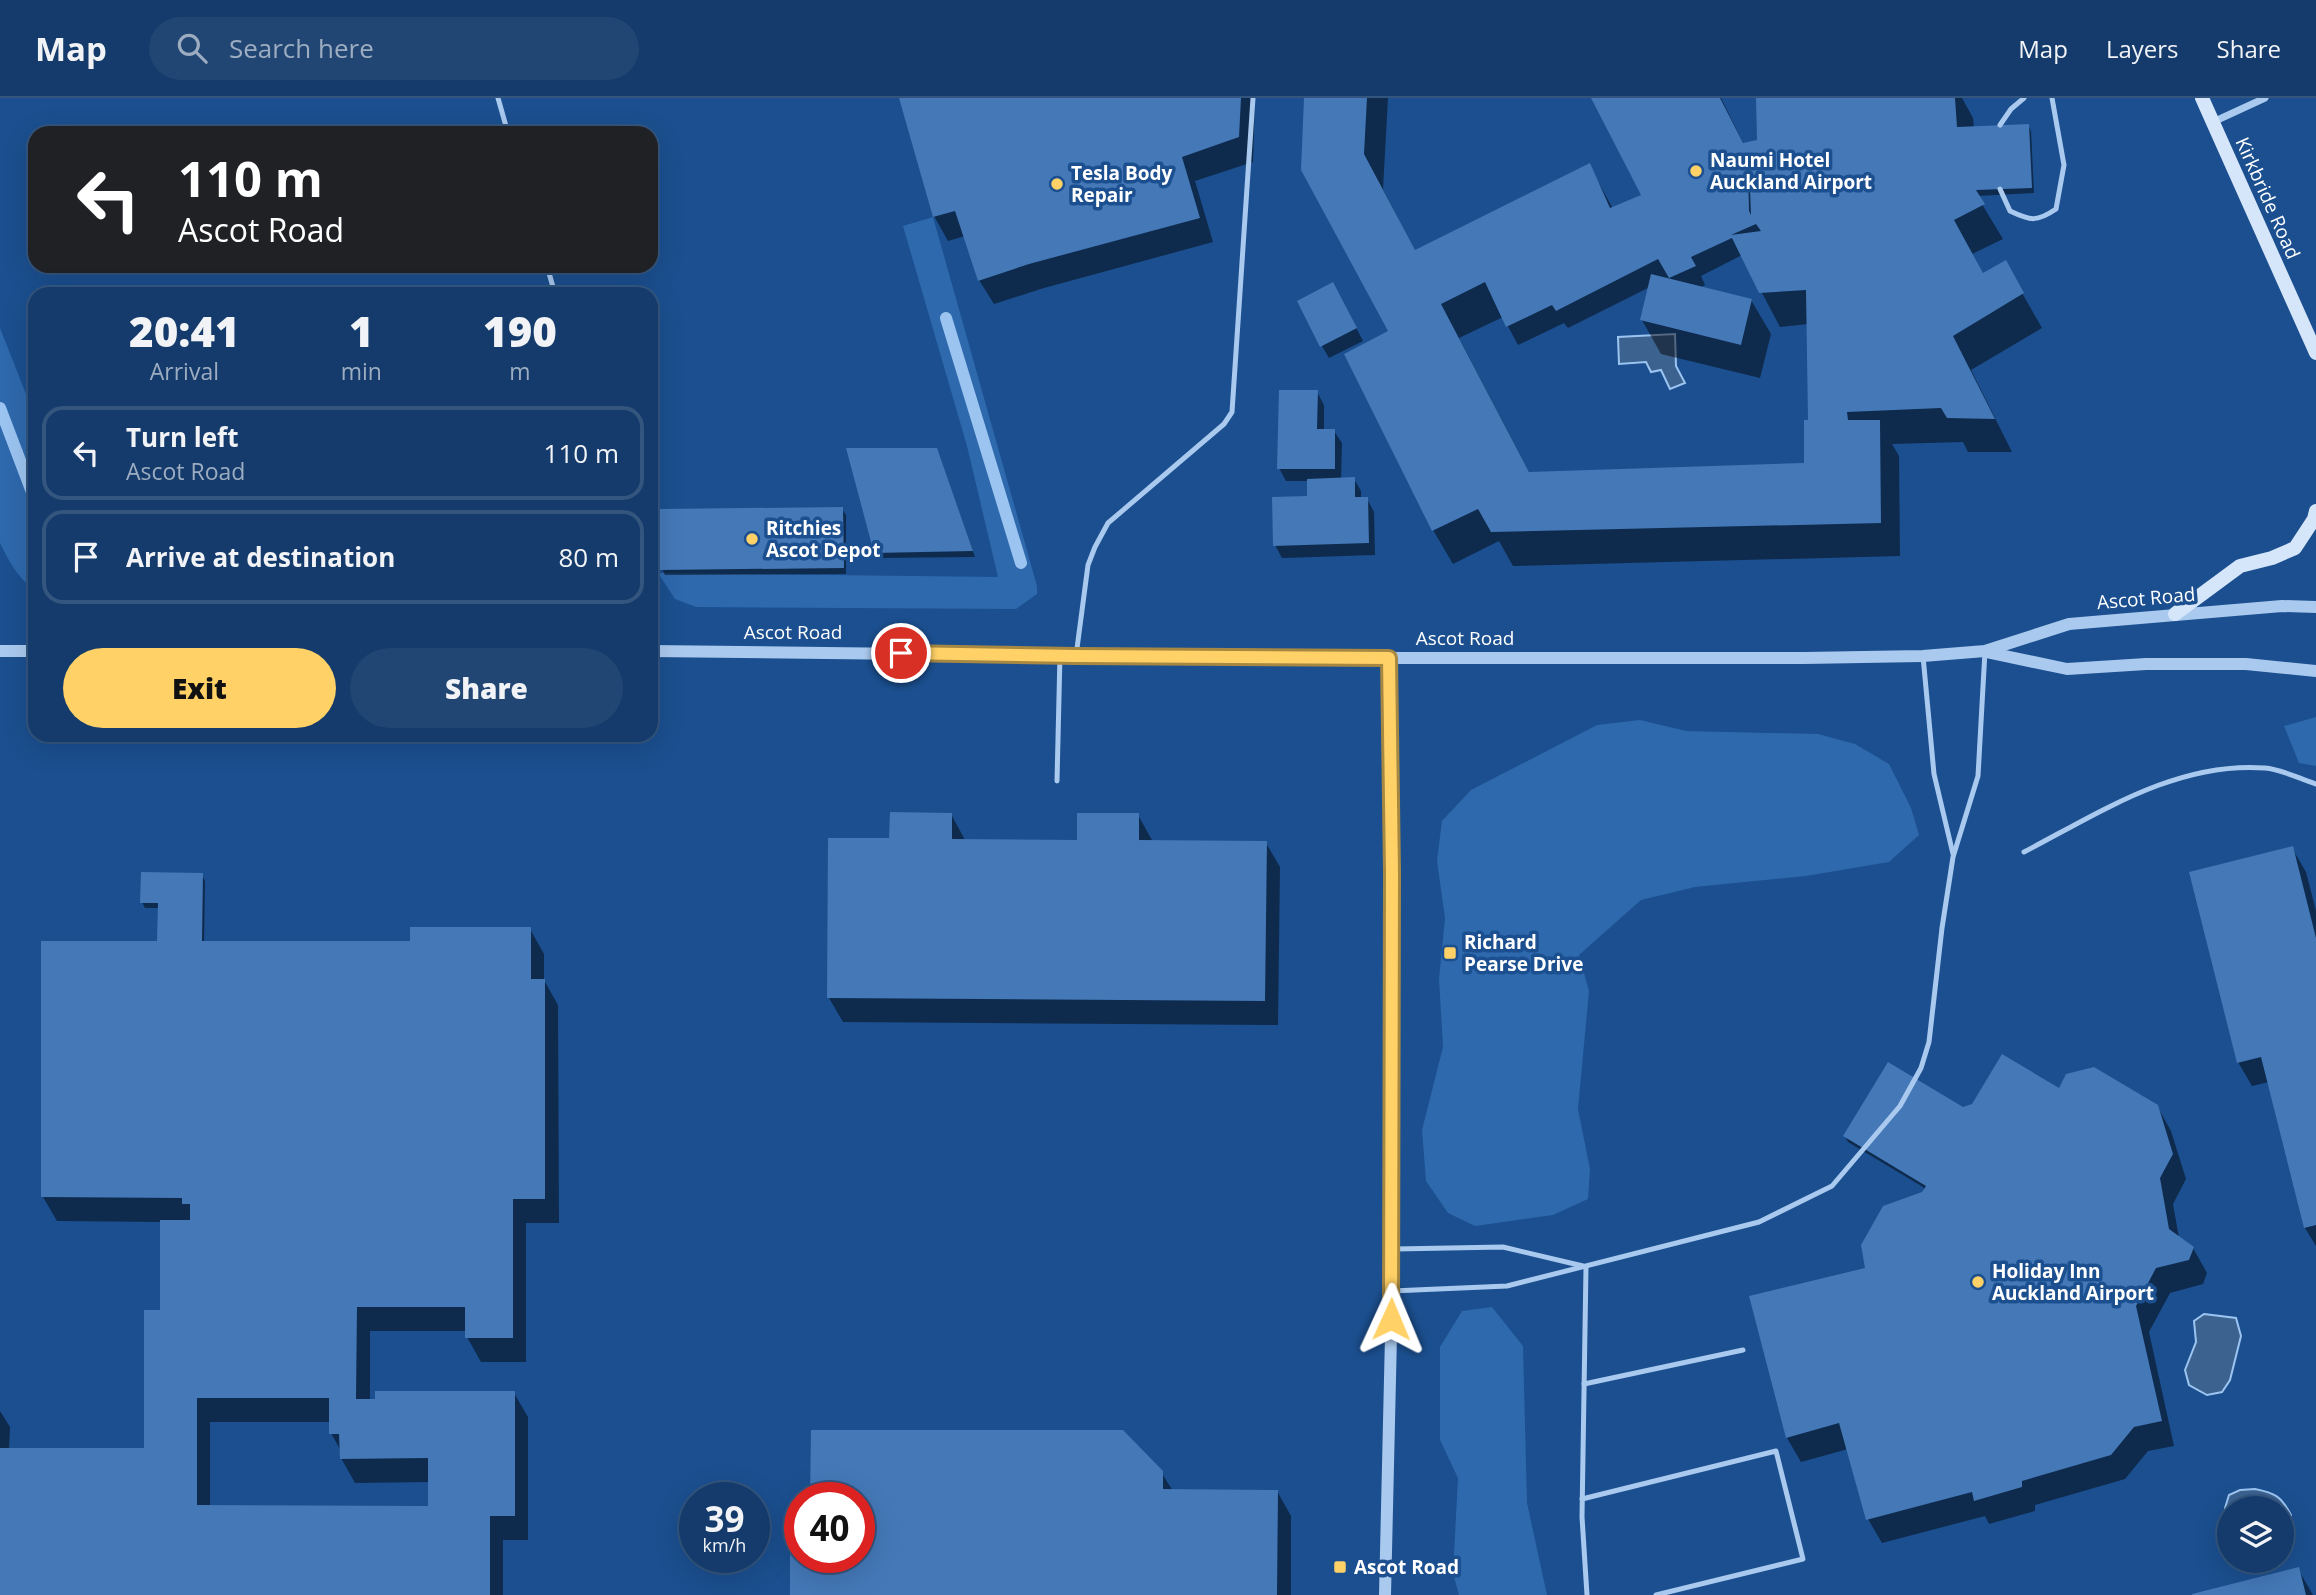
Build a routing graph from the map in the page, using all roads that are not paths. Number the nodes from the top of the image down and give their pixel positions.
1 (498, 98) edge
2 (1253, 98) edge
3 (2024, 98) edge
4 (2052, 98) edge
5 (2202, 98) edge
6 (2265, 98) edge
7 (2213, 122) junction
8 (2000, 125) dead end
9 (507, 126) edge
10 (2000, 189) dead end
11 (2316, 353) edge
12 (2316, 511) edge
13 (2316, 607) edge
14 (2175, 614) junction
15 (0, 651) edge
16 (28, 651) edge
17 (658, 651) edge
18 (1984, 651) junction
19 (1060, 655) junction
20 (1076, 656) junction
21 (1923, 656) junction
22 (1389, 658) junction
23 (2316, 671) edge
24 (1057, 781) dead end
25 (2316, 784) edge
26 (2024, 852) dead end
27 (1953, 857) junction
28 (1393, 1249) junction
29 (1586, 1267) junction
30 (1392, 1291) junction
31 (1744, 1350) dead end
32 (1584, 1384) junction
33 (1582, 1499) junction
34 (1385, 1595) edge
35 (1587, 1595) edge
36 (1656, 1595) edge

1 - 9 lane
2 - 20 lane
3 - 8 lane
4 - 10 lane
5 - 7 main road, Kirkbride Road
6 - 7 street
7 - 11 main road, Kirkbride Road
12 - 14 main road
13 - 14 street, Ascot Road
14 - 18 street, Ascot Road
15 - 16 street
17 - 19 street, Ascot Road
18 - 21 street, Ascot Road
18 - 23 street, Ascot Road
18 - 27 lane
19 - 20 street, Ascot Road
19 - 24 lane
20 - 22 street, Ascot Road
21 - 22 street, Ascot Road
21 - 27 lane
22 - 28 street
25 - 26 lane
27 - 29 lane
28 - 29 lane
28 - 30 street
29 - 30 lane
29 - 32 lane
30 - 34 street
31 - 32 lane
32 - 33 lane
33 - 35 lane
33 - 36 lane

